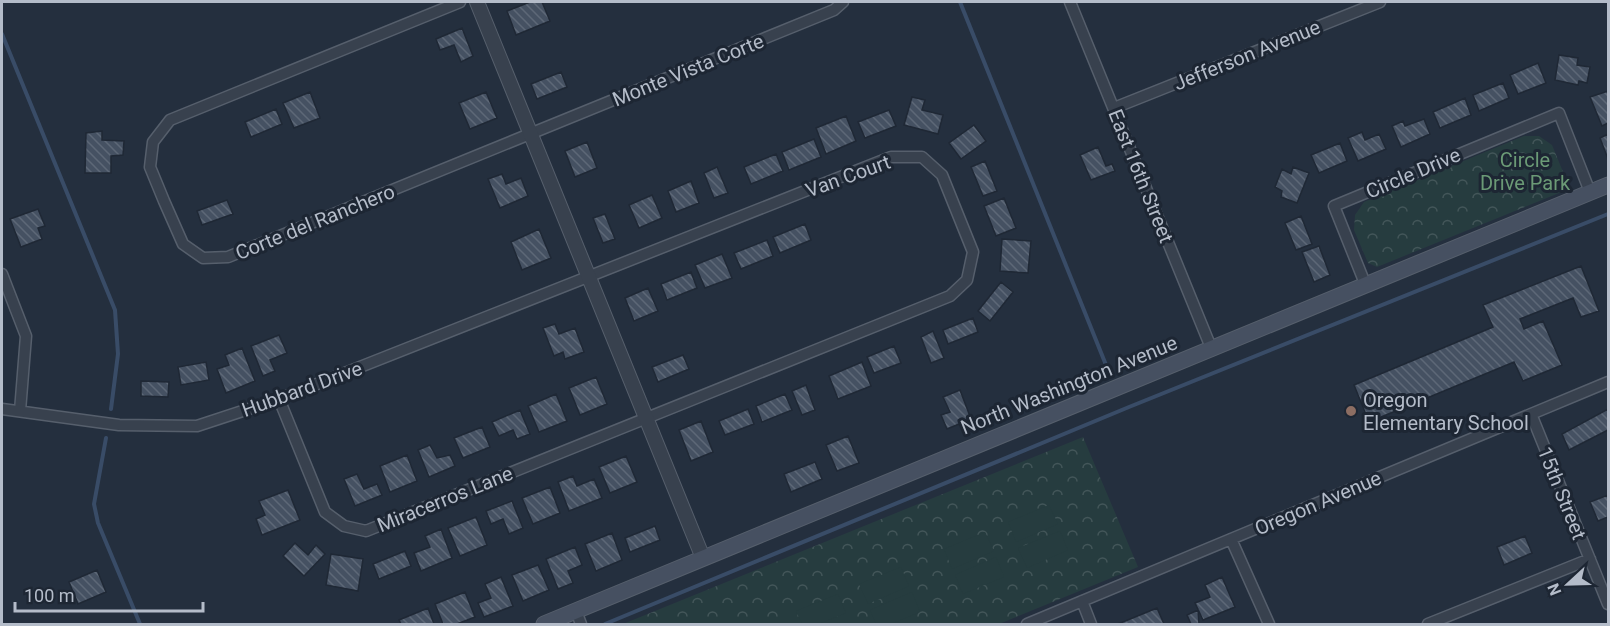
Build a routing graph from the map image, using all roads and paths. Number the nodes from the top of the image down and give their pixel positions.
1 (460, 2) edge
2 (477, 2) edge
3 (843, 2) edge
4 (1070, 2) edge
5 (1380, 2) edge
6 (1114, 108) junction
7 (531, 135) junction
8 (1608, 185) edge
9 (1590, 192) junction
10 (2, 274) edge
11 (589, 277) junction
12 (1366, 286) junction
13 (1212, 350) junction
14 (1608, 382) edge
15 (279, 399) junction
16 (2, 409) edge
17 (20, 411) junction
18 (1531, 414) junction
19 (646, 418) junction
20 (1231, 539) junction
21 (703, 558) junction
22 (1590, 559) junction
23 (1082, 601) junction
24 (1608, 604) edge
25 (579, 618) edge
26 (544, 624) edge
27 (1027, 624) edge
28 (1091, 624) edge
29 (1269, 624) edge
30 (1428, 624) edge

1 - 7 street, Corte del Ranchero
2 - 7 street
3 - 7 street, Monte Vista Corte
4 - 6 street, East 16th Street
5 - 6 street, Jefferson Avenue
6 - 13 street, East 16th Street
7 - 11 street
8 - 9 main road, North Washington Avenue
9 - 12 main road, North Washington Avenue
9 - 12 street, Circle Drive
10 - 17 street
11 - 15 street, Hubbard Drive
11 - 19 street
11 - 19 street, Van Court
12 - 13 main road, North Washington Avenue
13 - 21 main road, North Washington Avenue
14 - 18 street, Oregon Avenue
15 - 17 street, Hubbard Drive
15 - 19 street, Miracerros Lane
16 - 17 street, Hubbard Drive
18 - 20 street, Oregon Avenue
18 - 22 street, 15th Street
19 - 21 street
20 - 23 street, Oregon Avenue
20 - 29 street
21 - 25 main road, North Washington Avenue
22 - 24 street, 15th Street
22 - 30 street
23 - 27 street, Oregon Avenue
23 - 28 street
25 - 26 main road, North Washington Avenue

